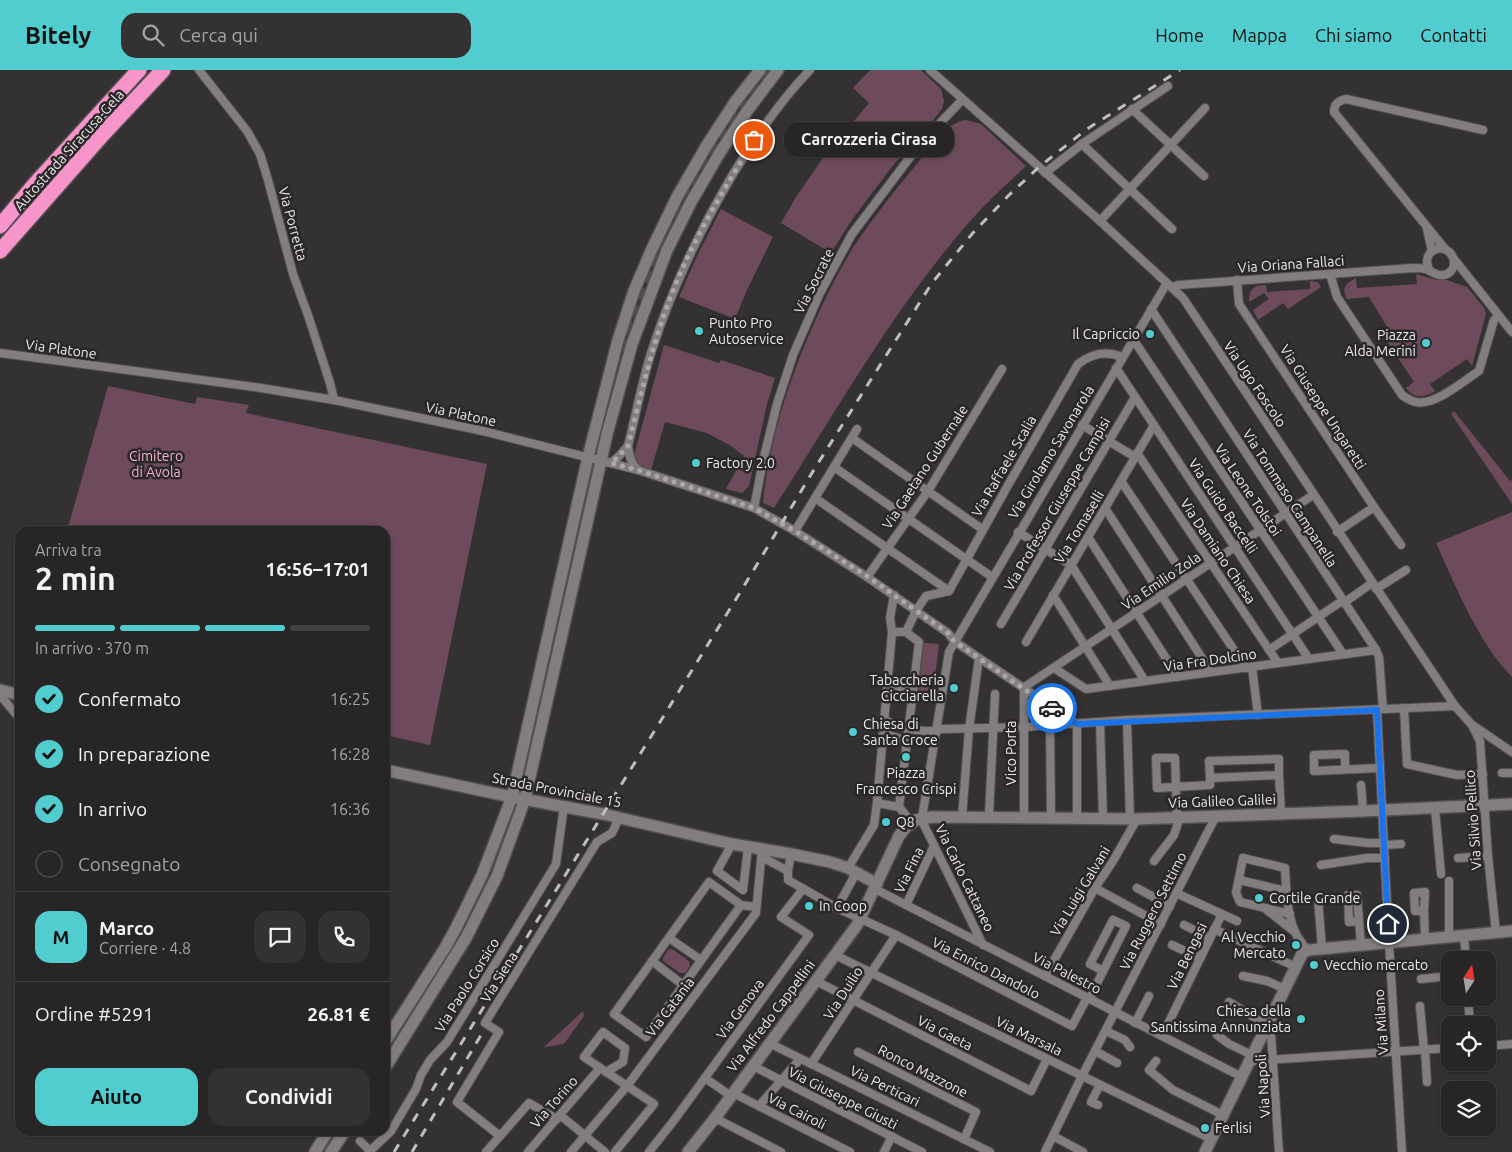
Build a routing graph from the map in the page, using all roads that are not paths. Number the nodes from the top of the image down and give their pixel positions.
1 (139, 70) edge
2 (163, 70) edge
3 (199, 70) edge
4 (760, 70) edge
5 (778, 70) edge
6 (810, 70) edge
7 (930, 70) edge
8 (1168, 86) dead end
9 (962, 100) junction
10 (1205, 108) dead end
11 (1132, 109) junction
12 (1483, 130) dead end
13 (1082, 144) junction
14 (1171, 145) junction
15 (1045, 172) junction
16 (1204, 176) dead end
17 (1130, 189) junction
18 (1100, 221) junction
19 (1426, 225) junction
20 (0, 226) edge
21 (1172, 229) dead end
22 (1445, 249) junction
23 (0, 252) edge
24 (1430, 255) junction
25 (1454, 259) junction
26 (1413, 268) junction
27 (1430, 271) junction
28 (1449, 272) junction
29 (1330, 274) junction
30 (1237, 280) junction
31 (1471, 280) junction
32 (1169, 285) junction
33 (1150, 309) junction
34 (1499, 316) junction
35 (1512, 332) edge
36 (1133, 339) junction
37 (0, 353) edge
38 (1122, 357) junction
39 (1116, 368) junction
40 (1002, 369) dead end
41 (1135, 397) junction
42 (334, 400) junction
43 (1082, 424) junction
44 (1154, 425) junction
45 (856, 429) dead end
46 (852, 438) junction
47 (1109, 441) junction
48 (628, 446) junction
49 (1136, 455) junction
50 (588, 457) junction
51 (606, 462) junction
52 (834, 467) junction
53 (638, 470) junction
54 (1121, 481) junction
55 (928, 490) junction
56 (1314, 495) junction
57 (815, 498) junction
58 (1374, 507) junction
59 (754, 508) junction
60 (1104, 508) junction
61 (1286, 514) junction
62 (907, 518) junction
63 (982, 529) junction
64 (1260, 530) junction
65 (795, 531) junction
66 (1018, 532) junction
67 (1337, 532) junction
68 (1088, 537) junction
69 (1401, 545) dead end
70 (1235, 547) junction
71 (887, 548) junction
72 (1045, 549) junction
73 (966, 559) junction
74 (1211, 563) junction
75 (1071, 566) junction
76 (1406, 570) dead end
77 (867, 576) junction
78 (992, 577) junction
79 (1187, 579) junction
80 (1374, 586) junction
81 (949, 591) junction
82 (891, 593) junction
83 (1053, 595) junction
84 (1162, 596) junction
85 (1343, 602) junction
86 (917, 609) junction
87 (1136, 613) junction
88 (1318, 618) junction
89 (1001, 624) dead end
90 (1112, 629) junction
91 (892, 632) junction
92 (906, 632) junction
93 (1293, 634) junction
94 (957, 640) junction
95 (1026, 642) dead end
96 (1086, 646) junction
97 (1270, 650) junction
98 (1376, 650) junction
99 (1343, 654) junction
100 (979, 658) junction
101 (1310, 659) junction
102 (1278, 663) junction
103 (1249, 667) junction
104 (1054, 668) junction
105 (1211, 672) junction
106 (1178, 677) junction
107 (1145, 681) junction
108 (888, 682) junction
109 (1110, 686) junction
110 (1023, 689) junction
111 (0, 690) edge
112 (913, 693) junction
113 (15, 694) edge
114 (995, 694) dead end
115 (0, 695) edge
116 (1455, 706) junction
117 (1404, 708) junction
118 (1380, 709) junction
119 (15, 713) edge
120 (1258, 715) junction
121 (884, 720) junction
122 (1127, 720) junction
123 (1100, 722) junction
124 (1077, 724) junction
125 (1471, 724) junction
126 (1050, 725) junction
127 (1024, 727) junction
128 (993, 728) junction
129 (909, 729) junction
130 (969, 729) junction
131 (940, 730) junction
132 (883, 733) junction
133 (907, 741) junction
134 (1511, 749) edge
135 (1380, 768) junction
136 (1345, 769) junction
137 (390, 771) edge
138 (1502, 773) dead end
139 (1512, 773) edge
140 (1483, 774) junction
141 (1279, 775) junction
142 (1210, 778) junction
143 (1361, 785) dead end
144 (1176, 787) junction
145 (512, 797) junction
146 (526, 800) junction
147 (877, 802) junction
148 (1512, 804) edge
149 (564, 806) junction
150 (1485, 806) junction
151 (899, 807) junction
152 (1435, 808) junction
153 (1382, 810) junction
154 (1363, 811) junction
155 (1281, 814) junction
156 (989, 816) junction
157 (1216, 816) junction
158 (962, 817) junction
159 (1024, 817) junction
160 (1051, 817) junction
161 (1179, 817) junction
162 (619, 818) junction
163 (1077, 818) junction
164 (1103, 818) junction
165 (1133, 819) junction
166 (922, 820) junction
167 (1334, 839) dead end
168 (727, 843) junction
169 (1384, 844) junction
170 (1401, 844) dead end
171 (934, 846) junction
172 (748, 847) junction
173 (791, 854) junction
174 (1488, 856) junction
175 (762, 857) junction
176 (1385, 858) junction
177 (1458, 858) dead end
178 (1154, 861) dead end
179 (1321, 865) dead end
180 (852, 870) junction
181 (788, 871) junction
182 (1441, 874) dead end
183 (1238, 880) junction
184 (1449, 882) dead end
185 (1095, 888) junction
186 (1137, 888) dead end
187 (803, 889) junction
188 (876, 890) junction
189 (1286, 891) junction
190 (1414, 893) dead end
191 (1176, 894) junction
192 (1348, 895) dead end
193 (1318, 898) dead end
194 (741, 905) junction
195 (906, 905) junction
196 (1170, 906) junction
197 (756, 908) junction
198 (837, 908) junction
199 (1263, 908) junction
200 (1222, 914) junction
201 (1290, 914) junction
202 (860, 919) junction
203 (1237, 921) dead end
204 (1160, 924) junction
205 (1184, 925) dead end
206 (1214, 929) junction
207 (1512, 931) edge
208 (1295, 932) junction
209 (1496, 933) junction
210 (896, 936) junction
211 (1457, 936) junction
212 (669, 938) junction
213 (1210, 938) junction
214 (1425, 940) junction
215 (1388, 943) junction
216 (983, 945) junction
217 (1172, 945) dead end
218 (1361, 946) junction
219 (1322, 949) junction
220 (1307, 950) junction
221 (1463, 951) edge
222 (835, 955) junction
223 (1200, 958) junction
224 (701, 960) junction
225 (652, 961) junction
226 (1296, 967) junction
227 (1103, 971) junction
228 (872, 973) junction
229 (1045, 976) junction
230 (1243, 976) dead end
231 (1441, 977) edge
232 (1421, 979) dead end
233 (816, 980) junction
234 (683, 985) junction
235 (1285, 989) junction
236 (1149, 996) dead end
237 (1088, 998) junction
238 (853, 1000) junction
239 (1229, 1002) dead end
240 (1420, 1006) dead end
241 (1115, 1012) junction
242 (1269, 1022) junction
243 (1135, 1023) junction
244 (1106, 1031) junction
245 (390, 1034) edge
246 (1217, 1035) dead end
247 (1162, 1036) junction
248 (769, 1044) junction
249 (1512, 1044) edge
250 (1496, 1045) edge
251 (1130, 1047) dead end
252 (1441, 1049) edge
253 (1424, 1050) junction
254 (1095, 1051) junction
255 (858, 1052) dead end
256 (1396, 1052) junction
257 (1251, 1058) junction
258 (800, 1059) junction
259 (1047, 1059) junction
260 (390, 1060) edge
261 (1274, 1060) junction
262 (1156, 1061) dead end
263 (1117, 1063) dead end
264 (811, 1064) junction
265 (753, 1066) junction
266 (603, 1070) junction
267 (1082, 1076) junction
268 (1242, 1077) junction
269 (705, 1078) junction
270 (782, 1080) junction
271 (1427, 1082) dead end
272 (1100, 1085) junction
273 (627, 1086) junction
274 (732, 1095) junction
275 (1098, 1105) dead end
276 (759, 1106) junction
277 (1223, 1115) junction
278 (558, 1117) junction
279 (715, 1118) junction
280 (390, 1132) edge
281 (585, 1135) junction
282 (325, 1136) edge
283 (342, 1136) edge
284 (385, 1136) edge
285 (500, 1136) junction
286 (892, 1136) junction
287 (1053, 1136) junction
288 (964, 1139) junction
289 (1211, 1139) junction
290 (360, 1141) dead end
291 (315, 1152) edge
292 (331, 1152) edge
293 (486, 1152) edge
294 (528, 1152) edge
295 (571, 1152) edge
296 (605, 1152) edge
297 (615, 1152) edge
298 (649, 1152) edge
299 (688, 1152) edge
300 (781, 1152) edge
301 (850, 1152) edge
302 (884, 1152) edge
303 (922, 1152) edge
304 (990, 1152) edge
305 (1045, 1152) edge
306 (1083, 1152) edge
307 (1205, 1152) edge
308 (1279, 1152) edge
309 (1402, 1152) edge

1 - 20 highway, Autostrada Siracusa-Gela
2 - 23 highway, Autostrada Siracusa-Gela
3 - 42 street, Via Porretta
4 - 50 street
5 - 51 street
6 - 48 street
7 - 9 street, Via Ugo Foscolo
8 - 11 street
9 - 15 street, Via Ugo Foscolo
9 - 59 street, Via Socrate
10 - 14 street
11 - 13 street
11 - 14 street
12 - 19 street
13 - 15 street
13 - 17 street
14 - 16 street
14 - 17 street
15 - 18 street, Via Ugo Foscolo
17 - 18 street
17 - 21 street
18 - 32 street, Via Ugo Foscolo
19 - 22 street
19 - 24 street
22 - 24 street
22 - 25 street
24 - 26 street
24 - 27 street
25 - 28 street
25 - 31 street
26 - 27 street, Via Oriana Fallaci
26 - 29 street, Via Oriana Fallaci
27 - 28 street
28 - 31 street
29 - 30 street, Via Oriana Fallaci
29 - 34 street
30 - 32 street, Via Oriana Fallaci
30 - 58 street, Via Giuseppe Ungaretti
31 - 34 street
32 - 33 street, Via Girolamo Savonarola
32 - 56 street, Via Ugo Foscolo
33 - 36 street, Via Girolamo Savonarola
33 - 61 street, Via Tommaso Campanella
34 - 35 street
36 - 38 street, Via Girolamo Savonarola
36 - 64 street, Via Leone Tolstoi
37 - 42 street, Via Platone
38 - 39 street, Via Girolamo Savonarola
38 - 63 street, Via Raffaele Scalia
39 - 41 street, Via Guido Baccelli
39 - 43 street, Via Girolamo Savonarola
40 - 55 street, Via Gaetano Gubernale
41 - 44 street, Via Guido Baccelli
41 - 47 street, Via Professor Giuseppe Campisi
42 - 50 street, Via Platone
43 - 47 street
43 - 66 street, Via Girolamo Savonarola
44 - 49 street, Via Tomaselli
44 - 70 street, Via Guido Baccelli
45 - 46 street
46 - 52 street
46 - 55 street
47 - 49 street
47 - 72 street, Via Professor Giuseppe Campisi
48 - 51 street
48 - 53 street
49 - 54 street, Via Tomaselli
49 - 74 street, Via Damiano Chiesa
50 - 51 street, Via Platone
50 - 145 street
51 - 53 street, Via Platone
51 - 146 street
52 - 57 street
52 - 62 street
53 - 59 street, Via Platone
54 - 60 street, Via Tomaselli
54 - 79 street
55 - 62 street, Via Gaetano Gubernale
55 - 63 street
56 - 61 street, Via Emilio Zola
56 - 67 street, Via Ugo Foscolo
57 - 65 street
57 - 71 street
58 - 67 street
58 - 69 street, Via Giuseppe Ungaretti
59 - 65 street, Via Platone
60 - 68 street, Via Tomaselli
60 - 84 street
61 - 64 street, Via Emilio Zola
61 - 85 street, Via Tommaso Campanella
62 - 71 street, Via Gaetano Gubernale
62 - 73 street
63 - 73 street, Via Raffaele Scalia
64 - 70 street, Via Emilio Zola
64 - 88 street, Via Leone Tolstoi
65 - 77 street, Via Platone
66 - 72 street
66 - 78 street, Via Girolamo Savonarola
67 - 80 street, Via Ugo Foscolo
68 - 75 street, Via Tomaselli
68 - 87 street
70 - 74 street, Via Emilio Zola
70 - 93 street, Via Guido Baccelli
71 - 77 street, Via Gaetano Gubernale
71 - 81 street
72 - 75 street
72 - 89 street, Via Professor Giuseppe Campisi
73 - 78 street
73 - 81 street, Via Raffaele Scalia
74 - 79 street, Via Emilio Zola
74 - 97 street, Via Damiano Chiesa
75 - 83 street, Via Tomaselli
75 - 90 street
76 - 80 street
77 - 82 street, Via Platone
78 - 94 street, Via Girolamo Savonarola
79 - 84 street, Via Emilio Zola
79 - 103 street
80 - 85 street
80 - 116 street, Via Ugo Foscolo
81 - 86 street
82 - 86 street, Via Platone
82 - 91 street
83 - 95 street, Via Tomaselli
83 - 96 street
84 - 87 street, Via Emilio Zola
84 - 105 street
85 - 88 street
85 - 98 street, Via Tommaso Campanella
86 - 92 street
86 - 94 street, Via Platone
87 - 90 street, Via Emilio Zola
87 - 106 street
88 - 93 street
88 - 99 street, Via Leone Tolstoi
90 - 96 street, Via Emilio Zola
90 - 107 street
91 - 92 street
91 - 108 street
92 - 112 street
93 - 97 street
93 - 101 street, Via Guido Baccelli
94 - 100 street, Via Platone
94 - 131 street, Via Girolamo Savonarola
96 - 104 street, Via Emilio Zola
96 - 109 street
97 - 102 street, Via Damiano Chiesa
98 - 99 street, Via Fra Dolcino
98 - 118 street, Via Tommaso Campanella
99 - 101 street, Via Fra Dolcino
100 - 110 street, Via Platone
100 - 130 street
101 - 102 street, Via Fra Dolcino
102 - 103 street, Via Fra Dolcino
103 - 105 street, Via Fra Dolcino
103 - 120 street
104 - 109 street, Via Fra Dolcino
104 - 110 street, Via Emilio Zola
105 - 106 street, Via Fra Dolcino
106 - 107 street, Via Fra Dolcino
107 - 109 street, Via Fra Dolcino
108 - 112 street
108 - 121 street
110 - 124 street, Via Platone
110 - 127 street, Vico Porta
111 - 113 street
112 - 129 street
114 - 128 street
115 - 119 street
116 - 117 street
116 - 125 street, Via Ugo Foscolo
117 - 118 street
117 - 140 street
118 - 120 street
118 - 135 street, Via Milano
120 - 122 street
121 - 129 street
121 - 132 street
122 - 123 street
122 - 165 street
123 - 124 street
123 - 164 street
124 - 126 street
124 - 163 street
125 - 134 street, Via Ugo Foscolo
125 - 140 street, Via Silvio Pellico
126 - 127 street
126 - 160 street
127 - 128 street
127 - 159 street, Vico Porta
128 - 130 street
128 - 156 street
129 - 131 street
129 - 133 street
130 - 131 street
130 - 158 street
131 - 166 street, Via Girolamo Savonarola
132 - 133 street
132 - 147 street
133 - 151 street
135 - 136 street
135 - 153 street, Via Milano
136 - 136 street
137 - 145 street, Strada Provinciale 15
138 - 139 street
140 - 150 street, Via Silvio Pellico
141 - 142 street
141 - 142 street
141 - 155 street
142 - 144 street
143 - 154 street
144 - 144 street
144 - 161 street
145 - 146 street, Strada Provinciale 15
145 - 245 street
146 - 149 street, Strada Provinciale 15
146 - 260 street
147 - 151 street
147 - 180 street
148 - 150 street, Via Galileo Galilei
149 - 162 street, Strada Provinciale 15
149 - 280 street, Via Paolo Corsico
150 - 152 street, Via Galileo Galilei
150 - 174 street, Via Silvio Pellico
151 - 166 street, Via Carlo Cattaneo
152 - 153 street, Via Galileo Galilei
152 - 182 street
153 - 154 street, Via Galileo Galilei
153 - 169 street, Via Milano
154 - 155 street, Via Galileo Galilei
155 - 157 street, Via Galileo Galilei
156 - 158 street, Via Galileo Galilei
156 - 159 street, Via Galileo Galilei
157 - 161 street, Via Galileo Galilei
157 - 191 street, Via Ruggero Settimo
158 - 166 street, Via Galileo Galilei
159 - 160 street, Via Galileo Galilei
160 - 163 street, Via Galileo Galilei
161 - 165 street, Via Galileo Galilei
161 - 178 street
162 - 168 street, Strada Provinciale 15
162 - 285 street, Via Siena
163 - 164 street, Via Galileo Galilei
164 - 165 street, Via Galileo Galilei
165 - 185 street, Via Luigi Galvani
166 - 171 street, Via Carlo Cattaneo
166 - 188 street, Via Alfredo Cappellini
167 - 169 street
168 - 172 street, Strada Provinciale 15
168 - 172 street
169 - 170 street
169 - 176 street, Via Milano
171 - 195 street, Via Fina
171 - 216 street, Via Carlo Cattaneo
172 - 175 street, Strada Provinciale 15
173 - 175 street, Strada Provinciale 15
173 - 180 street, Strada Provinciale 15
173 - 181 street
174 - 177 street
174 - 209 street, Via Silvio Pellico
175 - 181 street
175 - 197 street, Via Catania
176 - 179 street
176 - 215 street, Via Milano
180 - 188 street, Strada Provinciale 15
180 - 198 street
181 - 187 street, Via Enrico Dandolo
183 - 189 street
183 - 189 street
183 - 199 street
184 - 211 street
185 - 204 street
185 - 229 street, Via Luigi Galvani
186 - 196 street
187 - 198 street, Via Enrico Dandolo
187 - 269 street, Via Genova
188 - 195 street, Via Palestro
188 - 202 street, Via Alfredo Cappellini
189 - 201 street
190 - 214 street
191 - 196 street, Via Ruggero Settimo
191 - 200 street
192 - 218 street
193 - 219 street
194 - 197 street
194 - 212 street
194 - 224 street
195 - 216 street, Via Palestro
196 - 204 street, Via Ruggero Settimo
197 - 273 street, Via Catania
198 - 202 street, Via Enrico Dandolo
199 - 201 street
199 - 208 street
200 - 203 street
200 - 206 street, Via Bengasi
201 - 208 street
202 - 210 street, Via Enrico Dandolo
202 - 222 street, Via Alfredo Cappellini
204 - 241 street, Via Ruggero Settimo
205 - 213 street
206 - 213 street, Via Bengasi
206 - 226 street
207 - 209 street
208 - 220 street
209 - 211 street
210 - 228 street, Via Duilio
210 - 237 street, Via Enrico Dandolo
211 - 214 street
211 - 221 street
212 - 224 street
212 - 225 street
213 - 223 street, Via Bengasi
214 - 215 street
215 - 218 street
215 - 256 street, Via Milano
216 - 229 street, Via Palestro
217 - 223 street
218 - 219 street
219 - 220 street
220 - 226 street
222 - 228 street, Via Marsala
222 - 233 street, Via Alfredo Cappellini
223 - 247 street, Via Bengasi
224 - 234 street
225 - 234 street
225 - 234 street
226 - 235 street
227 - 227 street
227 - 237 street
228 - 238 street, Via Duilio
228 - 259 street, Via Marsala
229 - 237 street, Via Palestro
230 - 235 street
231 - 232 street
233 - 238 street, Via Gaeta
233 - 248 street, Via Alfredo Cappellini
235 - 242 street
236 - 243 street
237 - 241 street, Via Palestro
238 - 259 street, Via Gaeta
238 - 264 street, Via Duilio
239 - 242 street
240 - 253 street
241 - 243 street, Via Palestro
241 - 244 street, Via Ruggero Settimo
242 - 257 street
242 - 261 street, Via Napoli
243 - 247 street, Via Palestro
244 - 251 street
244 - 254 street, Via Ruggero Settimo
246 - 257 street
247 - 268 street, Via Palestro
248 - 258 street, Via Perticari
248 - 265 street, Via Alfredo Cappellini
249 - 250 street
252 - 253 street
253 - 256 street
253 - 271 street
254 - 263 street
254 - 267 street, Via Ruggero Settimo
255 - 288 street, Ronco Mazzone
256 - 261 street
256 - 309 street, Via Milano
257 - 261 street
257 - 268 street
258 - 264 street, Via Perticari
258 - 270 street
259 - 267 street, Via Marsala
261 - 308 street, Via Napoli
262 - 277 street
264 - 288 street, Via Perticari
265 - 270 street, Via Giuseppe Giusti
265 - 274 street, Via Alfredo Cappellini
266 - 266 street
266 - 273 street
266 - 278 street, Via Torino
267 - 272 street, Via Marsala
267 - 287 street, Via Ruggero Settimo
268 - 277 street
269 - 274 street, Via Cairoli
269 - 298 street, Via Genova
270 - 276 street
270 - 286 street, Via Giuseppe Giusti
272 - 275 street
272 - 289 street, Via Marsala
273 - 281 street, Via Catania
273 - 297 street
274 - 276 street, Via Cairoli
274 - 279 street, Via Alfredo Cappellini
276 - 301 street, Via Cairoli
277 - 289 street
278 - 281 street
278 - 285 street
278 - 294 street, Via Torino
279 - 299 street, Via Alfredo Cappellini
279 - 300 street
281 - 295 street, Via Catania
281 - 296 street
282 - 291 street
283 - 292 street
284 - 290 street, Via Paolo Corsico
285 - 293 street
286 - 302 street
286 - 303 street, Via Giuseppe Giusti
287 - 305 street, Via Ruggero Settimo
287 - 306 street
288 - 304 street, Via Perticari
289 - 307 street

